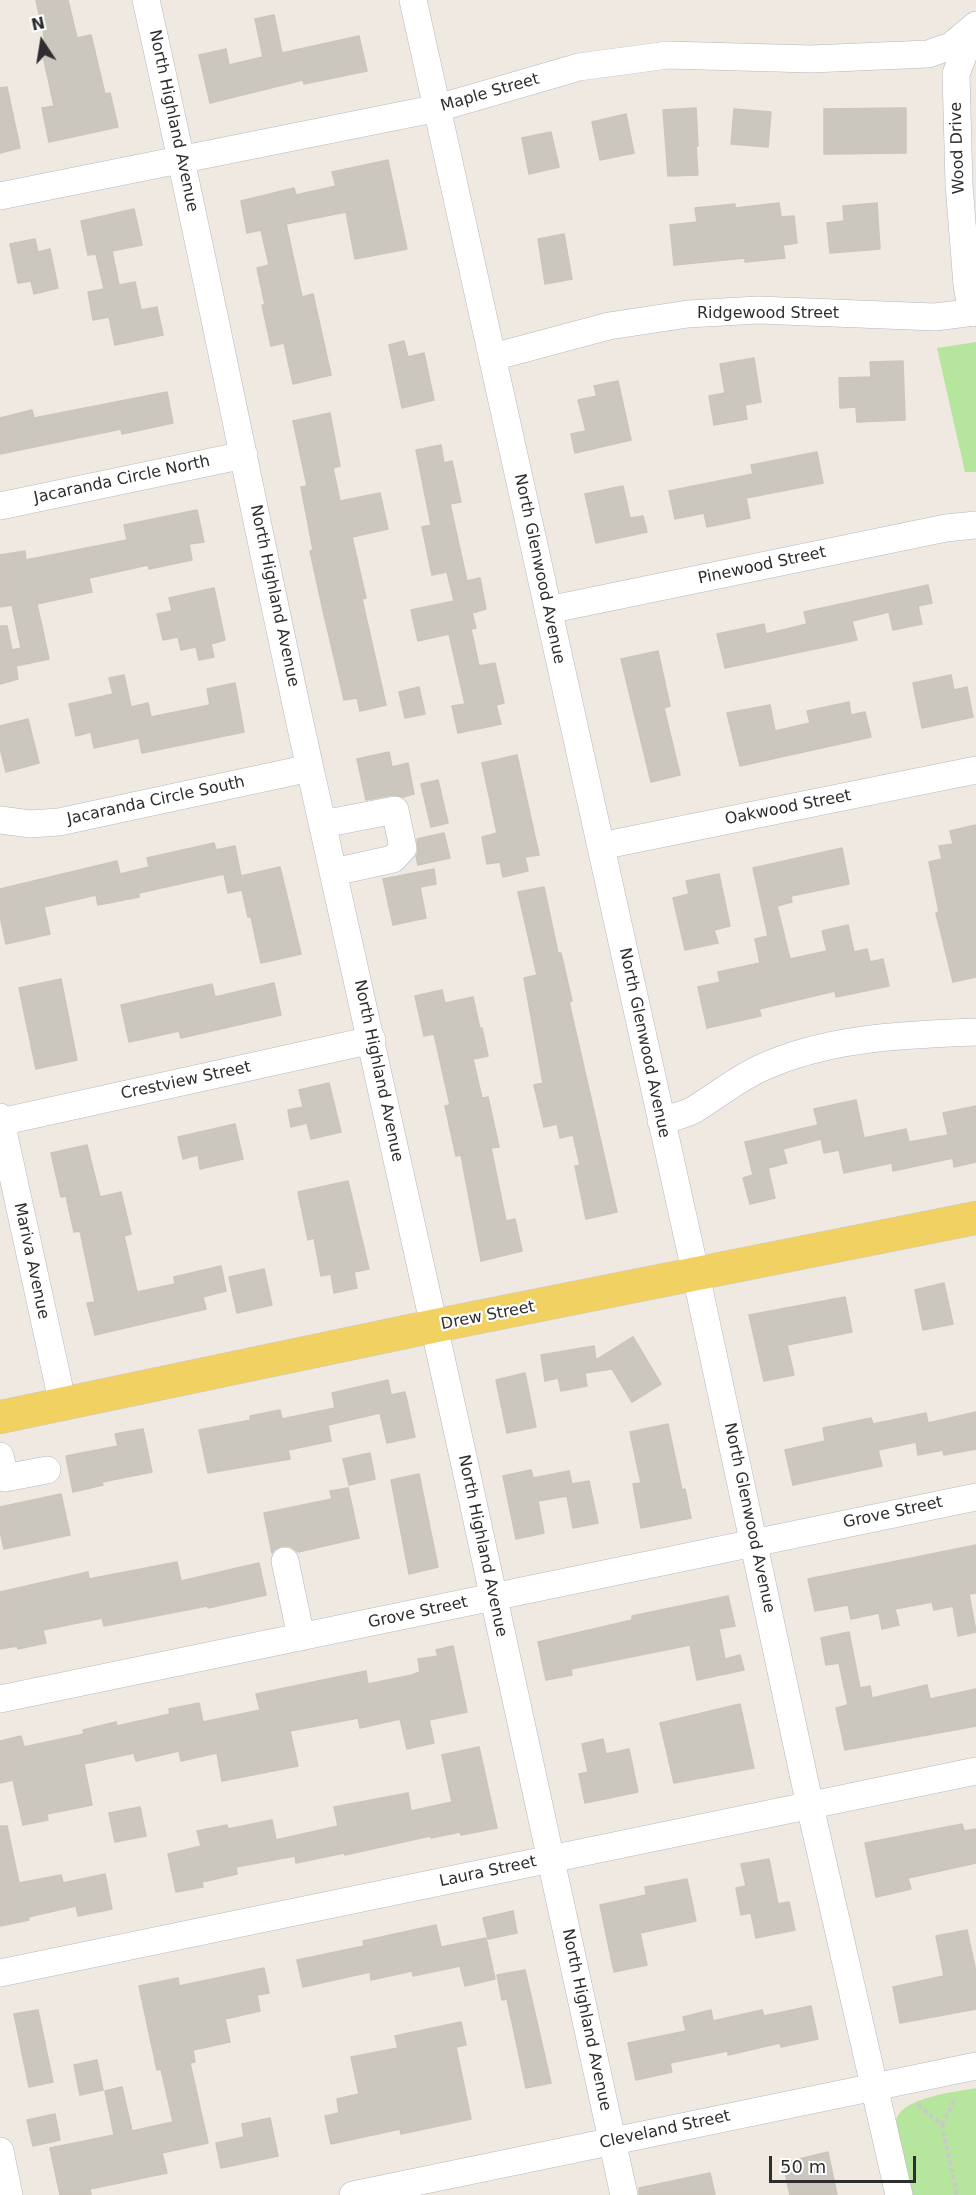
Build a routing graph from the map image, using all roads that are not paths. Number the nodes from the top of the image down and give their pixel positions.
1 (146, 0) edge
2 (413, 0) edge
3 (976, 24) edge
4 (438, 108) junction
5 (182, 159) junction
6 (0, 196) edge
7 (974, 313) edge
8 (493, 357) junction
9 (244, 455) junction
10 (0, 506) edge
11 (976, 525) edge
12 (548, 610) junction
13 (310, 768) junction
14 (976, 770) edge
15 (0, 820) edge
16 (323, 825) junction
17 (601, 846) junction
18 (334, 872) junction
19 (976, 1032) edge
20 (372, 1040) junction
21 (0, 1120) edge
22 (661, 1121) junction
23 (976, 1218) edge
24 (696, 1275) junction
25 (434, 1326) junction
26 (63, 1405) junction
27 (0, 1417) edge
28 (0, 1456) edge
29 (47, 1470) dead end
30 (976, 1497) edge
31 (754, 1542) junction
32 (285, 1561) dead end
33 (493, 1597) junction
34 (300, 1637) junction
35 (0, 1699) edge
36 (976, 1771) edge
37 (810, 1806) junction
38 (551, 1859) junction
39 (0, 1972) edge
40 (976, 2066) edge
41 (875, 2086) junction
42 (613, 2141) junction
43 (0, 2151) edge
44 (9, 2195) edge
45 (353, 2195) edge
46 (624, 2195) edge
47 (899, 2195) edge

1 - 5 street, North Highland Avenue
2 - 4 street, North Glenwood Avenue
3 - 4 street, Maple Street
3 - 7 street, Wood Drive
4 - 5 street, Maple Street
4 - 8 street, North Glenwood Avenue
5 - 6 street, Maple Street
5 - 9 street, North Highland Avenue
7 - 8 street, Ridgewood Street
8 - 12 street, North Glenwood Avenue
9 - 10 street, Jacaranda Circle North
9 - 13 street, North Highland Avenue
11 - 12 street, Pinewood Street
12 - 17 street, North Glenwood Avenue
13 - 15 street, Jacaranda Circle South
13 - 16 street, North Highland Avenue
14 - 17 street, Oakwood Street
16 - 18 street, North Highland Avenue
16 - 18 street
17 - 22 street, North Glenwood Avenue
18 - 20 street, North Highland Avenue
19 - 22 street
20 - 21 street, Crestview Street
20 - 25 street, North Highland Avenue
21 - 26 street, Mariva Avenue
22 - 24 street, North Glenwood Avenue
23 - 24 main road, Drew Street
24 - 25 main road, Drew Street
24 - 31 street, North Glenwood Avenue
25 - 26 main road, Drew Street
25 - 33 street, North Highland Avenue
26 - 27 main road, Drew Street
28 - 29 street
30 - 31 street, Grove Street
31 - 33 street, Grove Street
31 - 37 street, North Glenwood Avenue
32 - 34 street
33 - 34 street, Grove Street
33 - 38 street, North Highland Avenue
34 - 35 street, Grove Street
36 - 37 street, Laura Street
37 - 38 street, Laura Street
37 - 41 street, North Glenwood Avenue
38 - 39 street, Laura Street
38 - 42 street, North Highland Avenue
40 - 41 street, Cleveland Street
41 - 42 street, Cleveland Street
41 - 47 street, North Glenwood Avenue
42 - 45 street, Cleveland Street
42 - 46 street, North Highland Avenue
43 - 44 street

